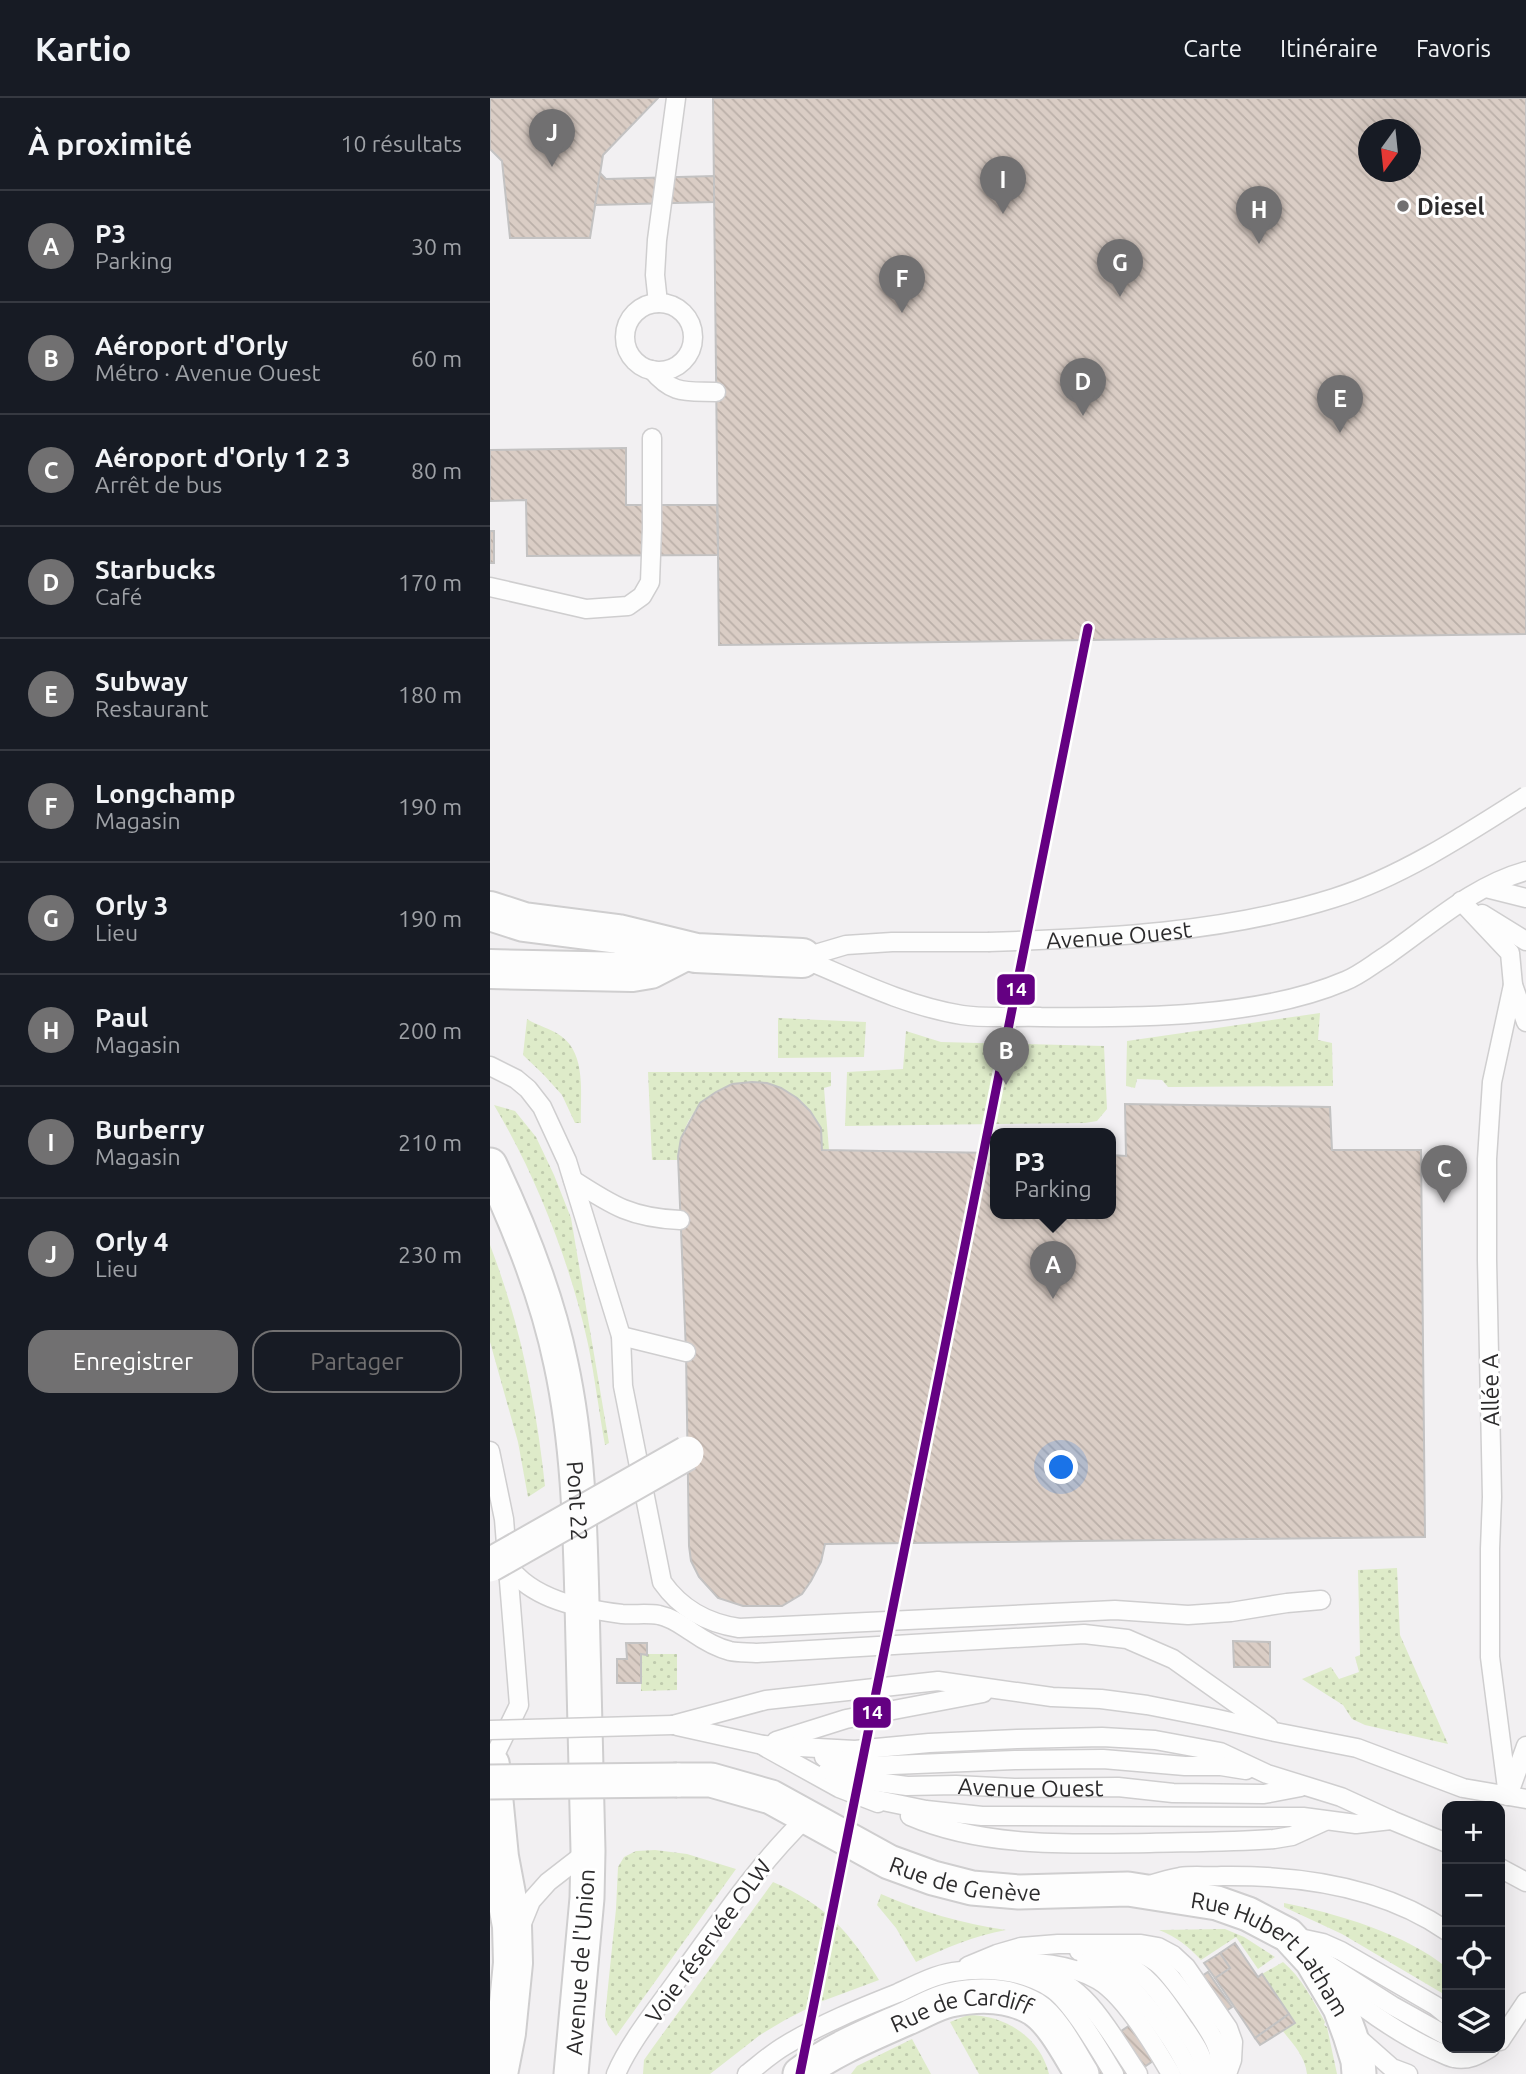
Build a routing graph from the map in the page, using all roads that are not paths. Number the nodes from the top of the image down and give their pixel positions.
1 (676, 98) edge
2 (658, 303) junction
3 (652, 370) junction
4 (716, 392) dead end
5 (652, 438) dead end
6 (490, 587) edge
7 (1526, 796) edge
8 (1526, 871) edge
9 (1486, 888) junction
10 (1526, 898) edge
11 (1461, 901) junction
12 (490, 911) edge
13 (1526, 935) edge
14 (1526, 941) edge
15 (685, 951) junction
16 (802, 958) junction
17 (490, 969) edge
18 (1513, 985) junction
19 (1526, 1021) edge
20 (490, 1066) edge
21 (490, 1165) edge
22 (573, 1180) junction
23 (680, 1220) dead end
24 (621, 1336) junction
25 (686, 1352) dead end
26 (490, 1451) edge
27 (687, 1453) dead end
28 (499, 1565) edge
29 (1321, 1600) dead end
30 (582, 1607) junction
31 (999, 1690) junction
32 (673, 1725) junction
33 (490, 1730) edge
34 (1275, 1732) junction
35 (762, 1745) junction
36 (1526, 1746) edge
37 (1303, 1786) junction
38 (491, 1792) edge
39 (868, 1798) junction
40 (1517, 1798) edge
41 (1325, 1821) junction
42 (1391, 1821) junction
43 (800, 1824) junction
44 (1442, 1841) edge
45 (588, 1851) junction
46 (1505, 1871) edge
47 (1526, 1882) edge
48 (1128, 1889) junction
49 (1442, 1928) edge
50 (1091, 1944) junction
51 (1021, 1947) junction
52 (1302, 1951) junction
53 (513, 1963) junction
54 (982, 1967) junction
55 (951, 1972) junction
56 (1526, 2002) edge
57 (1345, 2003) junction
58 (1442, 2011) edge
59 (1442, 2033) edge
60 (1505, 2034) edge
61 (854, 2042) junction
62 (1442, 2053) edge
63 (1443, 2053) edge
64 (1472, 2053) edge
65 (1360, 2070) edge
66 (498, 2074) edge
67 (572, 2074) edge
68 (616, 2074) edge
69 (747, 2074) edge
70 (800, 2074) edge
71 (825, 2074) edge
72 (1082, 2074) edge
73 (1114, 2074) edge
74 (1138, 2074) edge
75 (1171, 2074) edge
76 (1190, 2074) edge
77 (1206, 2074) edge
78 (1217, 2074) edge
79 (1227, 2074) edge
80 (1408, 2074) edge

1 - 2 lane
2 - 3 lane
2 - 3 lane
3 - 4 lane
5 - 6 lane
7 - 16 lane, Avenue Ouest, bridge
8 - 9 lane
9 - 10 lane
9 - 11 lane
11 - 13 lane
11 - 14 lane
11 - 16 lane
11 - 18 lane
12 - 15 main road, Avenue Ouest
15 - 16 main road, Avenue Ouest
15 - 17 main road
18 - 19 lane
18 - 40 lane, Allée A
20 - 22 lane
21 - 30 street, Pont 22
22 - 23 lane
22 - 24 lane
24 - 25 lane
24 - 29 lane
26 - 28 lane
27 - 28 street, bridge
28 - 30 lane
28 - 38 lane
30 - 34 lane
30 - 45 street, Pont 22
31 - 32 lane
31 - 34 lane
31 - 35 lane
32 - 33 lane, Avenue Ouest, bridge
32 - 35 lane, Avenue Ouest
34 - 40 lane
35 - 37 lane, Avenue Ouest
35 - 37 lane, Avenue Ouest
35 - 39 lane, Avenue Ouest
36 - 40 lane
37 - 42 lane, Avenue Ouest
38 - 43 street, Rue de Genève, bridge
38 - 53 main road
39 - 41 lane, Avenue Ouest
39 - 41 lane, Avenue Ouest
41 - 42 lane, Avenue Ouest
42 - 44 lane, Avenue Ouest
43 - 48 street, Rue de Genève
43 - 68 lane, Voie réservée OLW
45 - 53 lane
45 - 67 street, Avenue de l'Union
46 - 47 lane
48 - 49 lane, Rue de Genève
48 - 52 street, Rue Hubert Latham
50 - 51 lane
50 - 78 lane
50 - 79 lane
51 - 55 lane
51 - 77 lane
52 - 57 street, Rue Hubert Latham
52 - 58 lane
52 - 59 lane
53 - 66 main road
54 - 55 lane
54 - 73 lane
54 - 74 lane
54 - 75 lane
54 - 76 lane
55 - 69 lane
56 - 60 lane
57 - 62 lane
57 - 65 street, Rue Hubert Latham
57 - 80 lane
61 - 70 street, Rue de Cardiff
61 - 71 lane, Rue de Cardiff
61 - 72 street, Rue de Cardiff
63 - 64 lane

